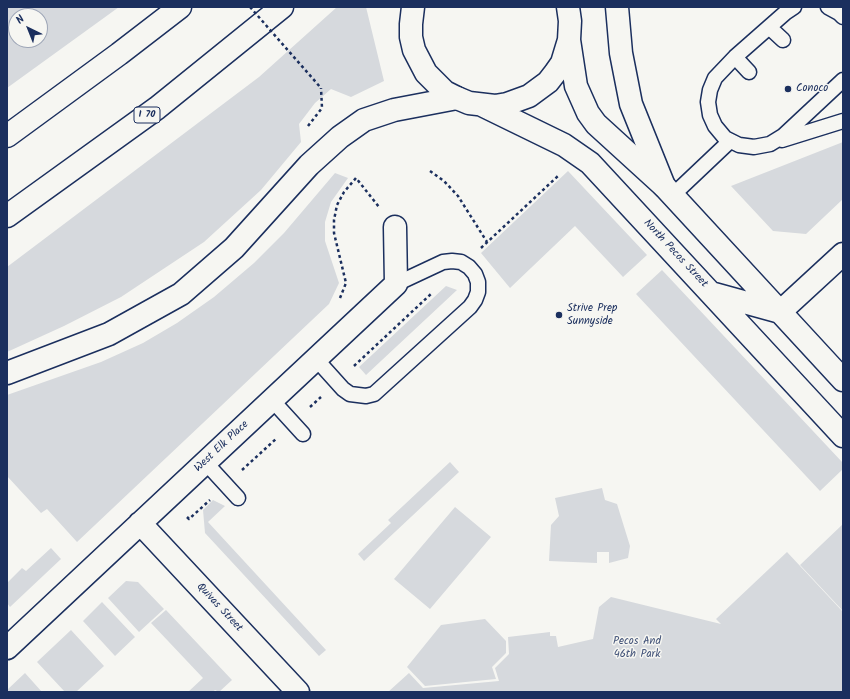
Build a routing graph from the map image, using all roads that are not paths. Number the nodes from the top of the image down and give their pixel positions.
1 (180, 7) edge
2 (282, 7) edge
3 (402, 7) edge
4 (413, 7) edge
5 (568, 7) edge
6 (617, 7) edge
7 (794, 7) edge
8 (828, 7) edge
9 (843, 17) edge
10 (770, 27) junction
11 (412, 37) junction
12 (569, 40) junction
13 (783, 40) dead end
14 (735, 57) junction
15 (749, 72) dead end
16 (843, 80) edge
17 (457, 98) junction
18 (482, 105) junction
19 (843, 121) edge
20 (7, 136) edge
21 (730, 140) junction
22 (770, 144) junction
23 (668, 190) junction
24 (7, 216) edge
25 (394, 227) road end
26 (843, 254) edge
27 (396, 284) junction
28 (711, 293) junction
29 (780, 312) junction
30 (316, 359) junction
31 (7, 373) edge
32 (843, 380) edge
33 (272, 400) junction
34 (303, 434) dead end
35 (843, 436) edge
36 (205, 462) junction
37 (238, 498) dead end
38 (140, 523) junction
39 (7, 648) edge
40 (298, 692) edge

1 - 20 main road
2 - 24 main road, I 70
3 - 11 main road
4 - 11 main road
5 - 12 main road
6 - 23 main road
7 - 10 lane
8 - 9 lane
10 - 13 lane
10 - 14 lane
11 - 17 main road
12 - 18 main road
12 - 23 main road
14 - 15 lane
14 - 21 lane
16 - 22 lane
17 - 18 main road
17 - 31 main road
18 - 28 main road, North Pecos Street
19 - 22 lane
21 - 22 lane
21 - 23 lane
23 - 29 main road
25 - 27 main road
26 - 29 main road
27 - 30 main road, West Elk Place
27 - 30 lane
28 - 29 main road
28 - 35 main road, North Pecos Street
29 - 32 main road
30 - 33 main road, West Elk Place
33 - 34 lane
33 - 36 main road, West Elk Place
36 - 37 lane
36 - 38 main road, West Elk Place
38 - 39 main road, West Elk Place
38 - 40 main road, Quivas Street

